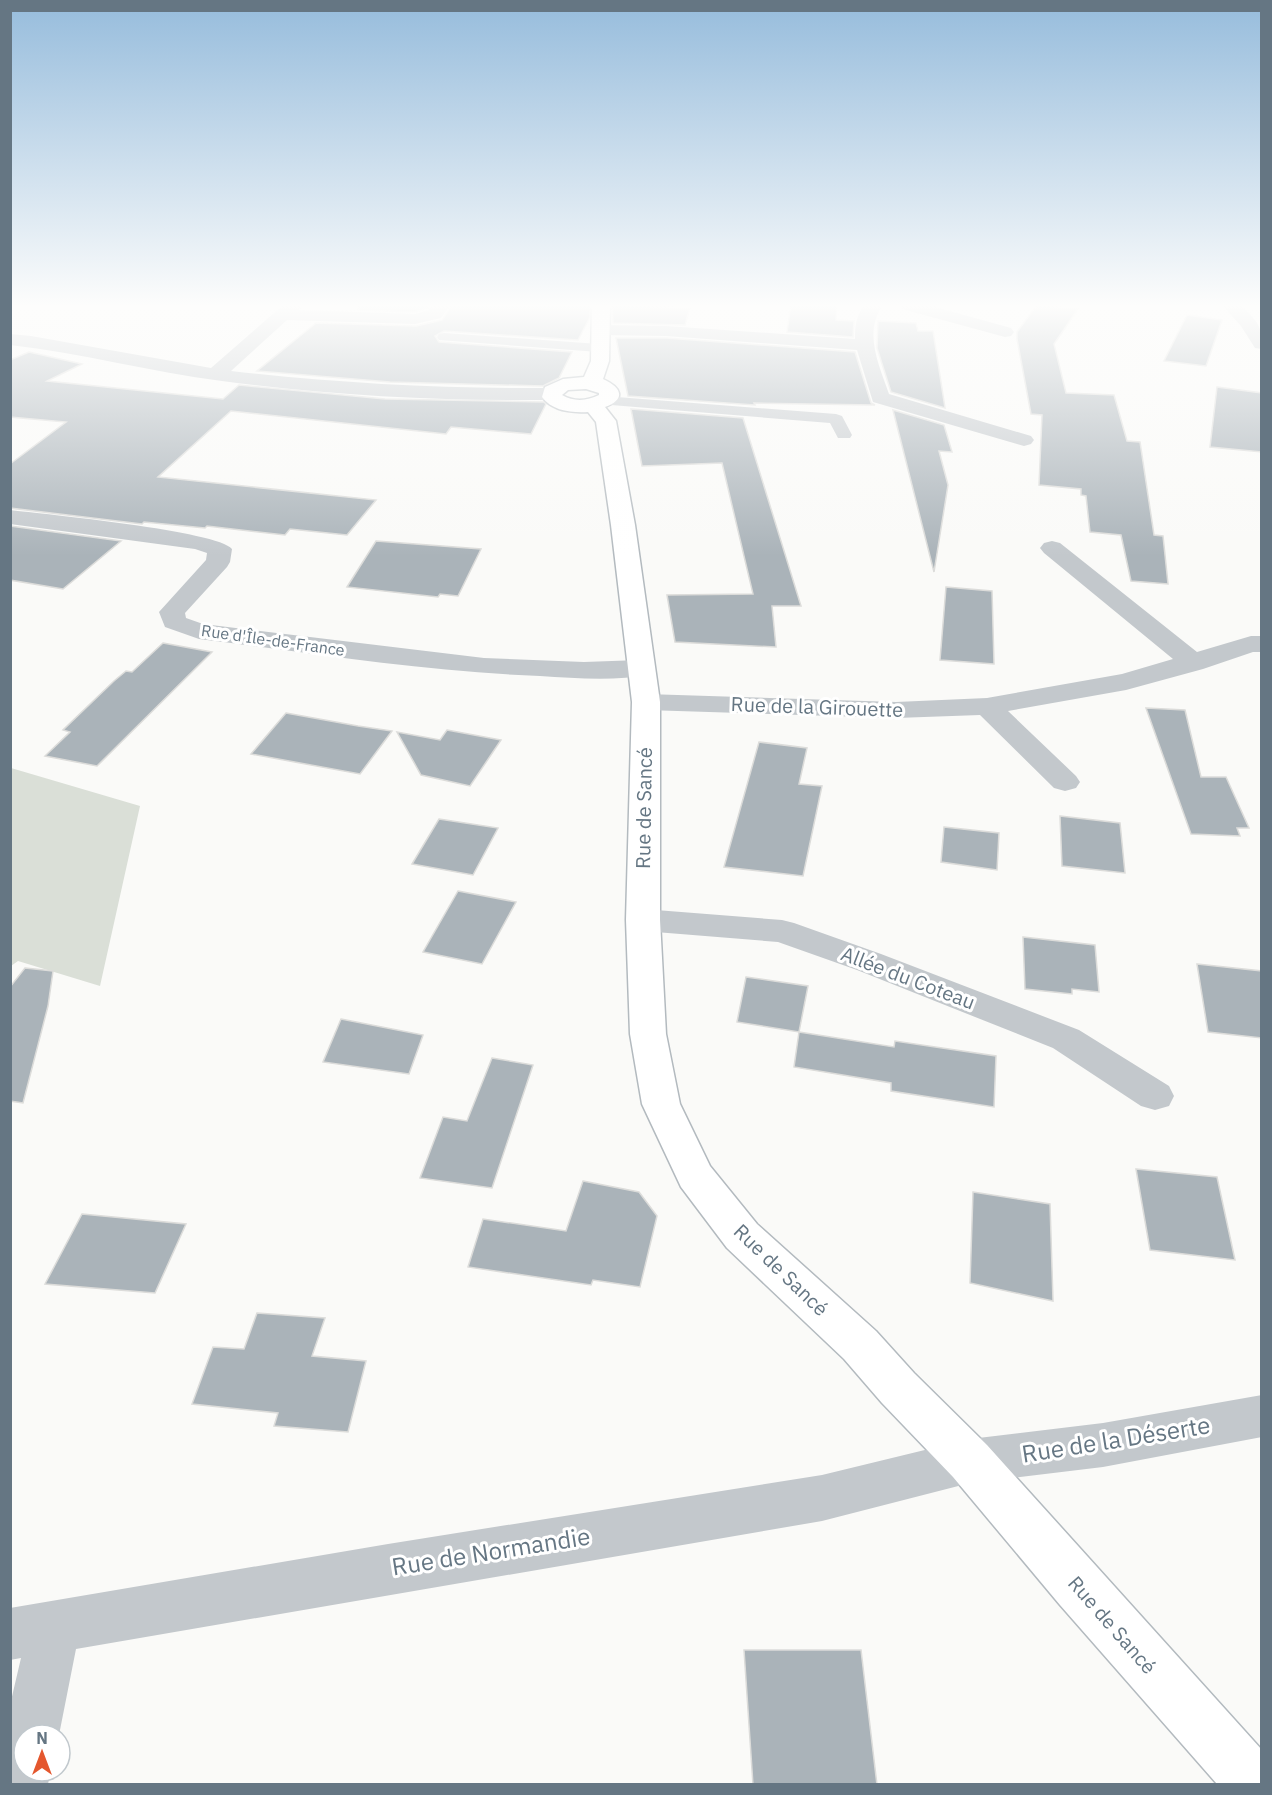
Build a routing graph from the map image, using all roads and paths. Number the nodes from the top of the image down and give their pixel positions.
1 (341, 389) edge
2 (555, 389) edge
3 (606, 389) edge
4 (877, 389) edge
5 (550, 394) junction
6 (598, 403) junction
7 (844, 435) dead end
8 (1024, 440) dead end
9 (10, 517) edge
10 (1052, 548) dead end
11 (1262, 644) edge
12 (1194, 663) junction
13 (640, 668) junction
14 (646, 702) junction
15 (987, 706) junction
16 (1065, 782) dead end
17 (643, 920) junction
18 (1155, 1096) dead end
19 (1262, 1416) edge
20 (970, 1461) junction
21 (33, 1630) edge
22 (31, 1723) edge
23 (1254, 1785) edge

1 - 5 street
2 - 5 street
3 - 6 street, Rue de Sancé
4 - 8 street
5 - 6 street
6 - 7 lane
6 - 13 street, Rue de Sancé
9 - 13 street, Rue d'Île-de-France
10 - 12 street
11 - 12 street, Rue de la Girouette
12 - 15 street, Rue de la Girouette
13 - 14 street, Rue de Sancé
14 - 15 street, Rue de la Girouette
14 - 17 street, Rue de Sancé
15 - 16 street
17 - 18 street, Allée du Coteau
17 - 20 street, Rue de Sancé
19 - 20 street, Rue de la Déserte
20 - 21 street, Rue de Normandie
20 - 23 street, Rue de Sancé
21 - 22 street

